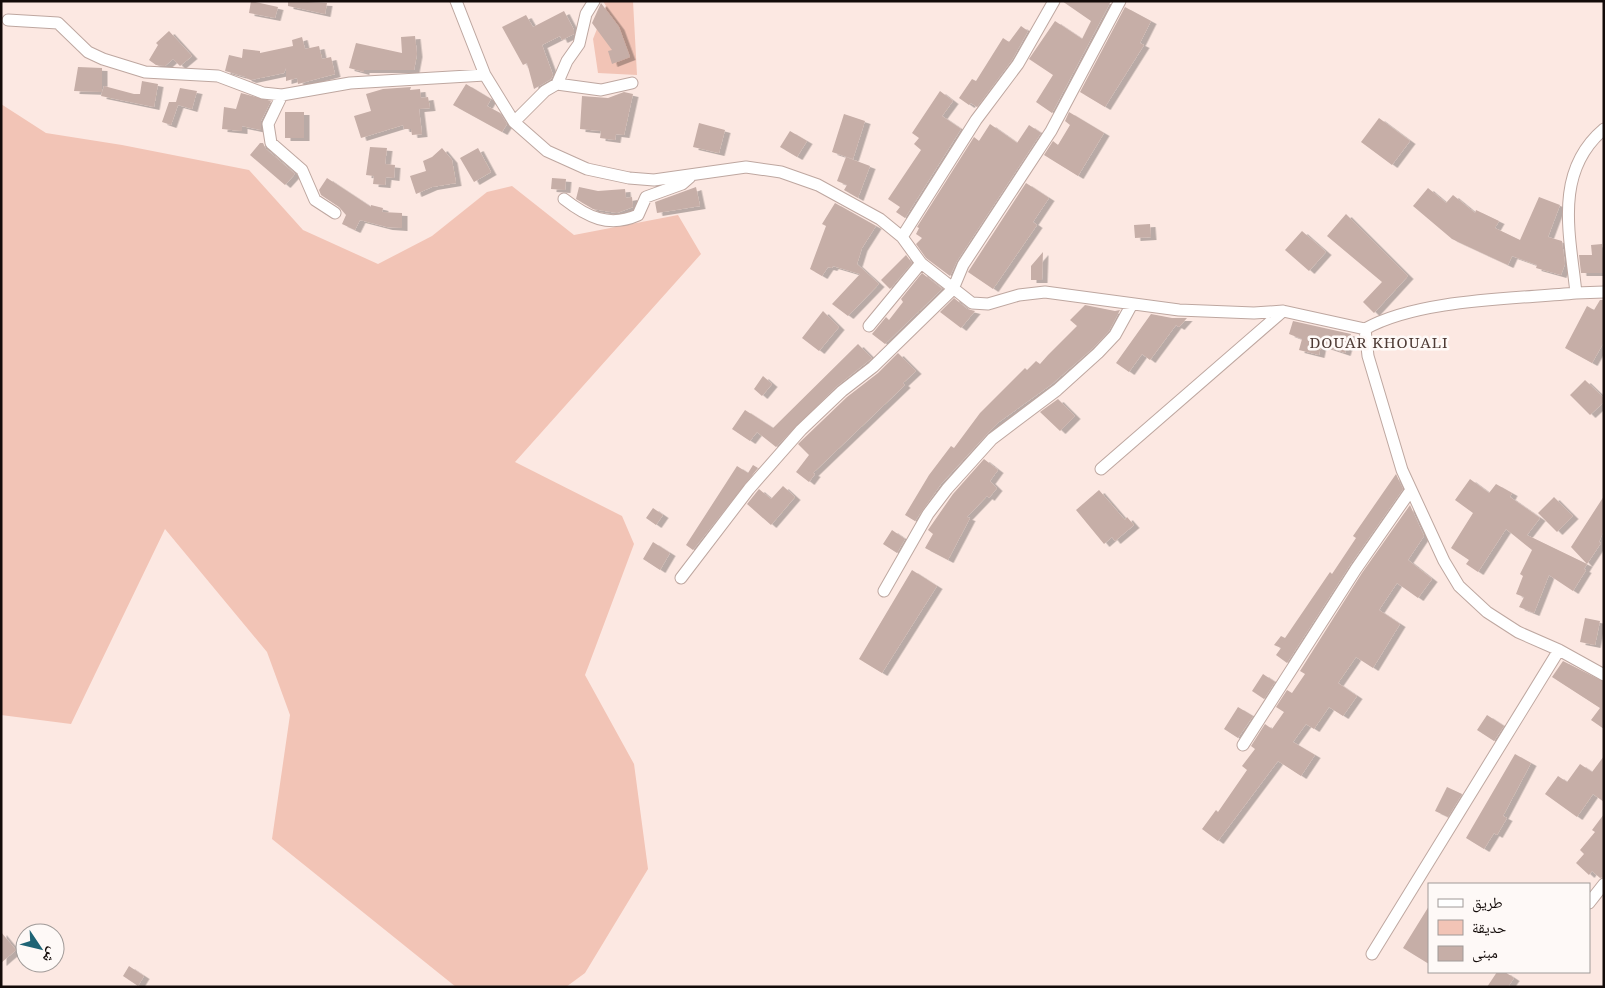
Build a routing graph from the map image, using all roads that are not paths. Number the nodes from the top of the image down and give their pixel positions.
1 (456, 1) edge
2 (594, 1) edge
3 (1054, 1) edge
4 (1120, 1) edge
5 (8, 20) dead end
6 (484, 75) junction
7 (632, 83) dead end
8 (558, 84) junction
9 (282, 95) junction
10 (514, 122) junction
11 (1604, 129) edge
12 (691, 176) junction
13 (564, 199) dead end
14 (335, 213) dead end
15 (902, 237) junction
16 (921, 263) junction
17 (953, 289) junction
18 (1604, 292) edge
19 (1576, 293) junction
20 (1132, 304) junction
21 (1283, 311) junction
22 (869, 326) dead end
23 (1364, 329) junction
24 (1101, 469) dead end
25 (1411, 490) junction
26 (681, 578) dead end
27 (884, 590) dead end
28 (1559, 650) junction
29 (1604, 675) edge
30 (1243, 745) dead end
31 (1604, 884) edge
32 (1590, 902) edge
33 (1372, 954) dead end

1 - 6 street
2 - 8 street
3 - 15 street
4 - 17 street
5 - 9 street
6 - 9 street
6 - 10 street
7 - 8 street
8 - 10 street
9 - 14 street
10 - 12 street
11 - 19 street
12 - 13 street
12 - 15 street
15 - 16 street
16 - 17 street
16 - 22 street
17 - 20 street
17 - 26 street
18 - 19 street
19 - 23 street
20 - 21 street
20 - 27 street
21 - 23 street
21 - 24 street
23 - 25 street
25 - 28 street
25 - 30 street
28 - 29 street
28 - 33 street
31 - 32 street

